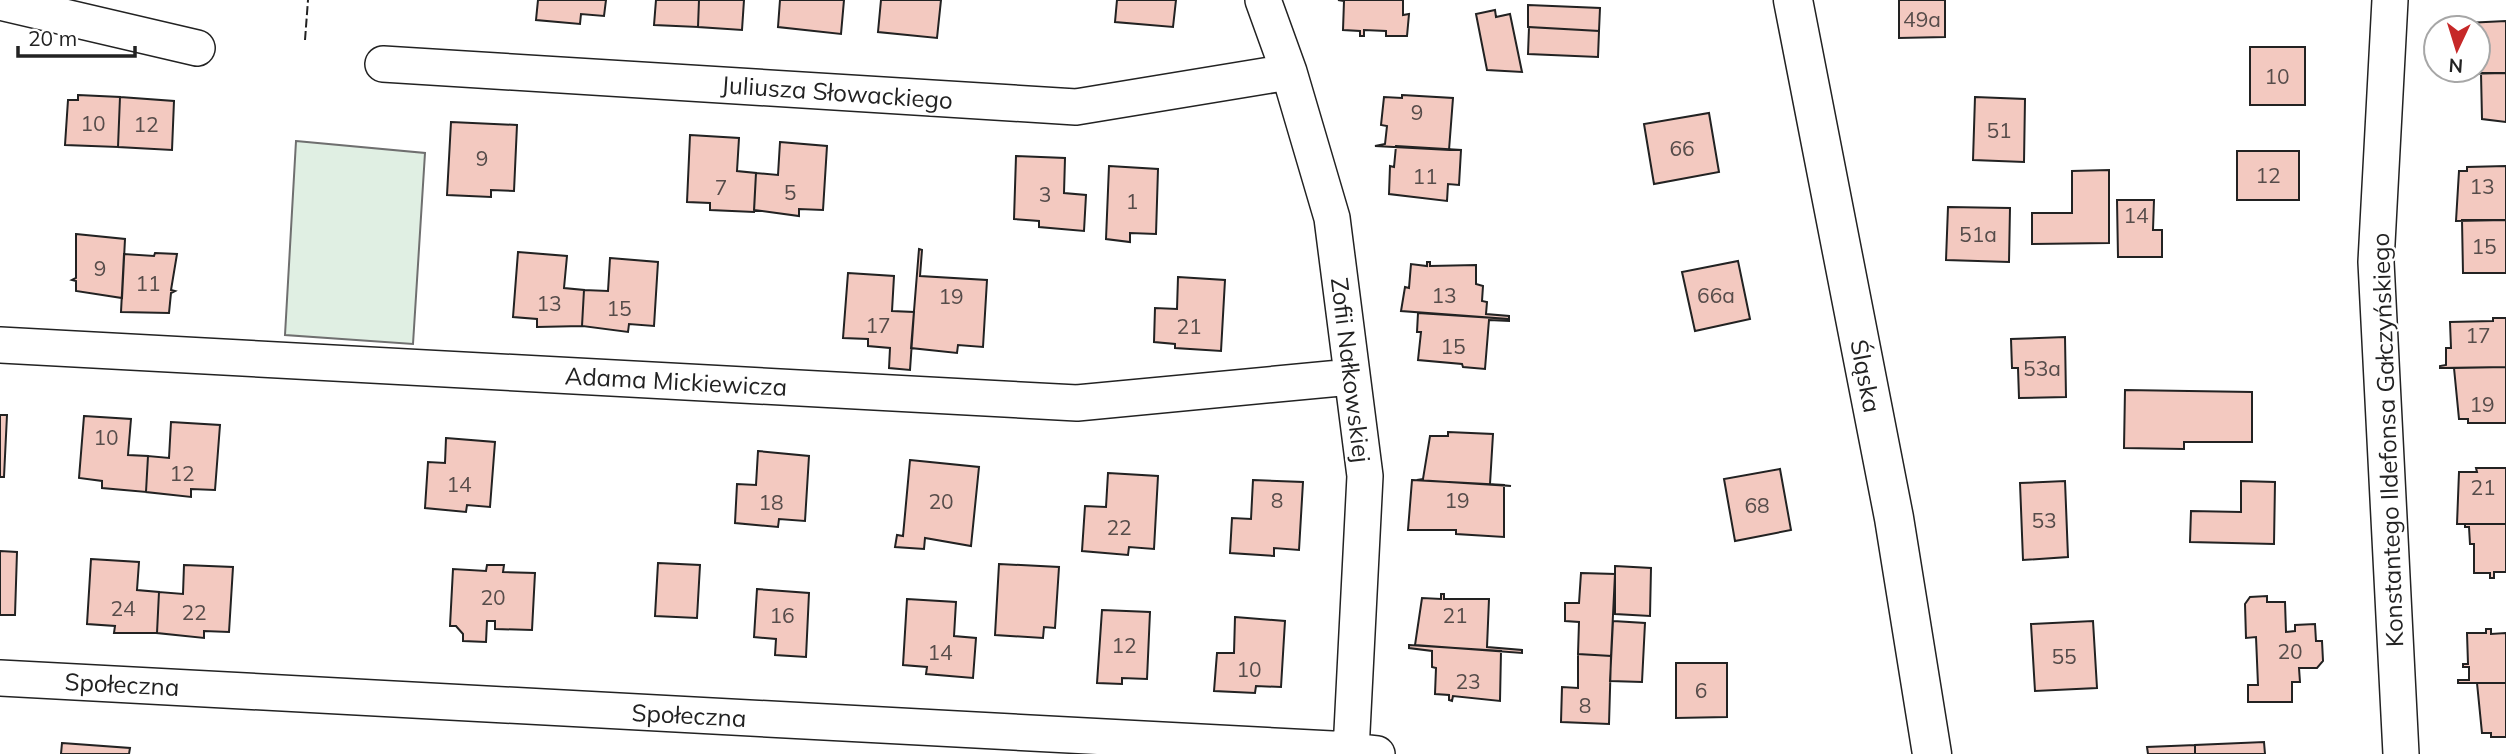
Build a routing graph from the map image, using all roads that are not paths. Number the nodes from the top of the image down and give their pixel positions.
1 (1263, 0) edge
2 (1793, 0) edge
3 (2390, 0) edge
4 (0, 2) edge
5 (197, 48) dead end
6 (383, 64) dead end
7 (1289, 72) junction
8 (0, 345) edge
9 (1351, 377) junction
10 (0, 678) edge
11 (1348, 752) edge
12 (1932, 754) edge
13 (2401, 754) edge

1 - 7 street, Zofii Nałkowskiej
2 - 12 street, Śląska
3 - 13 street, Konstantego Ildefonsa Gałczyńskiego
4 - 5 street
6 - 7 street, Juliusza Słowackiego
7 - 9 street, Zofii Nałkowskiej
8 - 9 street, Adama Mickiewicza
9 - 11 street, Zofii Nałkowskiej
10 - 11 street, Społeczna

